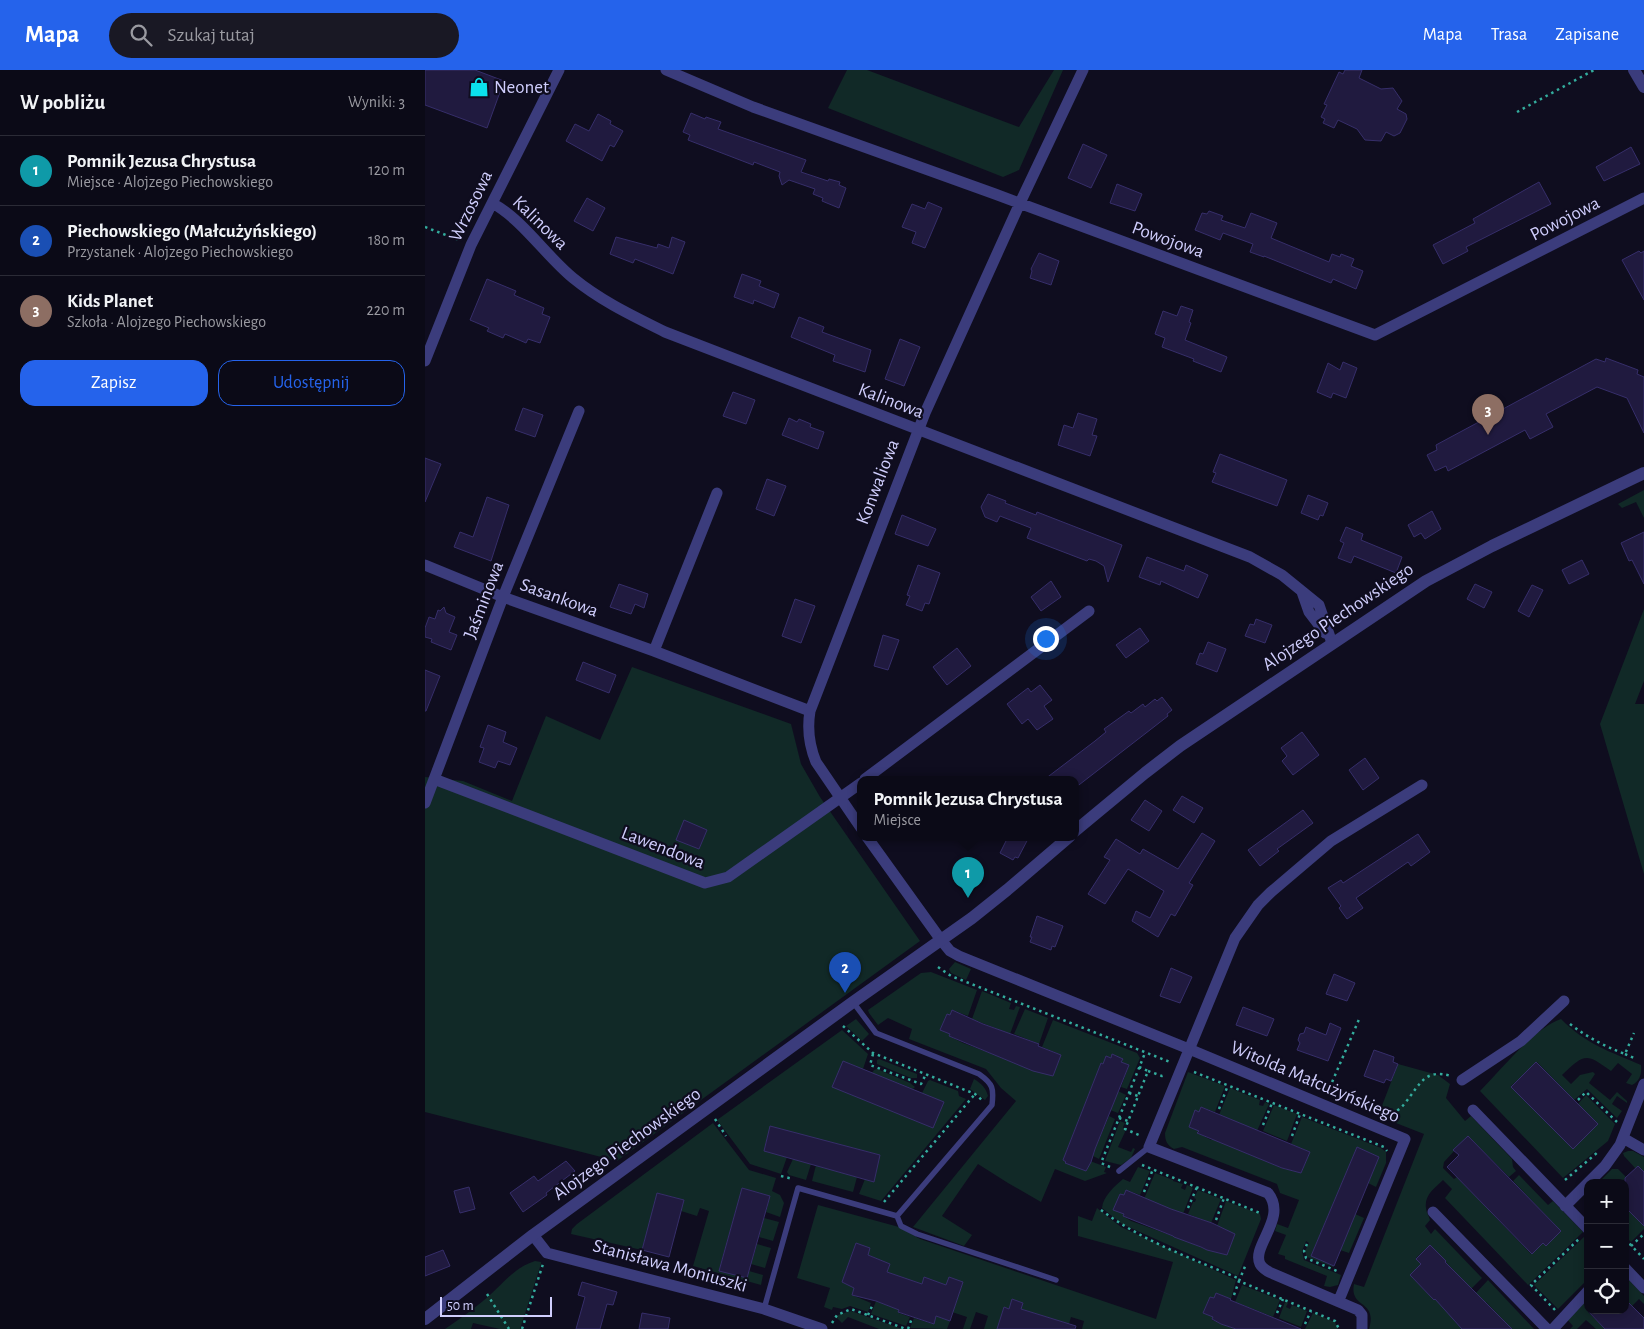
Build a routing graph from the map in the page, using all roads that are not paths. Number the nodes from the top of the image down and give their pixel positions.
1 (559, 70) edge
2 (665, 70) edge
3 (1083, 70) edge
4 (1634, 70) edge
5 (1644, 86) edge
6 (1644, 198) edge
7 (492, 203) junction
8 (1020, 203) junction
9 (425, 362) edge
10 (579, 411) dead end
11 (918, 430) junction
12 (1644, 472) edge
13 (717, 493) dead end
14 (425, 565) edge
15 (503, 597) junction
16 (1089, 611) dead end
17 (1332, 643) junction
18 (654, 651) junction
19 (810, 711) junction
20 (869, 776) edge
21 (435, 779) junction
22 (1422, 785) dead end
23 (857, 786) edge
24 (840, 799) junction
25 (425, 803) edge
26 (857, 822) edge
27 (1079, 828) edge
28 (870, 841) edge
29 (1064, 841) edge
30 (941, 940) junction
31 (1564, 1001) dead end
32 (853, 1002) junction
33 (1189, 1049) junction
34 (1462, 1080) road end
35 (1644, 1084) edge
36 (1473, 1110) dead end
37 (1623, 1138) junction
38 (1149, 1147) junction
39 (1644, 1150) edge
40 (1119, 1171) road end
41 (1592, 1179) edge
42 (1584, 1187) edge
43 (1565, 1206) junction
44 (1433, 1212) dead end
45 (897, 1216) junction
46 (1584, 1229) edge
47 (533, 1235) junction
48 (1626, 1269) edge
49 (1057, 1280) dead end
50 (1644, 1288) edge
51 (1584, 1295) edge
52 (1339, 1300) junction
53 (764, 1309) junction
54 (425, 1319) edge
55 (804, 1326) edge
56 (821, 1329) edge
57 (1362, 1329) edge
58 (1547, 1329) edge
59 (1553, 1329) edge

1 - 7 street, Wrzosowa
2 - 8 street, Powojowa
3 - 8 street, Konwaliowa
4 - 5 street
6 - 8 street, Powojowa
7 - 9 street, Wrzosowa
7 - 11 street, Kalinowa
8 - 11 street, Konwaliowa
10 - 15 street, Jaśminowa
11 - 17 street, Kalinowa
11 - 19 street, Konwaliowa
12 - 17 street, Alojzego Piechowskiego
13 - 18 street
14 - 15 street, Sasankowa
15 - 18 street, Sasankowa
15 - 21 street, Jaśminowa
16 - 20 street
17 - 27 street, Alojzego Piechowskiego
18 - 19 street, Sasankowa
19 - 24 street, Konwaliowa
21 - 24 street, Lawendowa
21 - 25 street, Jaśminowa
22 - 33 street
23 - 24 street, Lawendowa
24 - 26 street, Konwaliowa
28 - 30 street
29 - 30 street, Alojzego Piechowskiego
30 - 32 street, Alojzego Piechowskiego
30 - 33 street, Witolda Małcużyńskiego
31 - 34 street
32 - 45 lane
32 - 47 street, Alojzego Piechowskiego
33 - 38 street
33 - 52 street, Witolda Małcużyńskiego
35 - 37 street
36 - 43 street
37 - 39 street
37 - 41 street
38 - 40 lane
38 - 52 street
42 - 43 street
43 - 46 street
44 - 58 street
45 - 49 lane
45 - 53 lane
47 - 53 street, Stanisława Moniuszki
47 - 54 street, Alojzego Piechowskiego
48 - 50 street
51 - 59 street
52 - 57 street
53 - 55 street, Stanisława Moniuszki
55 - 56 street, Stanisława Moniuszki

